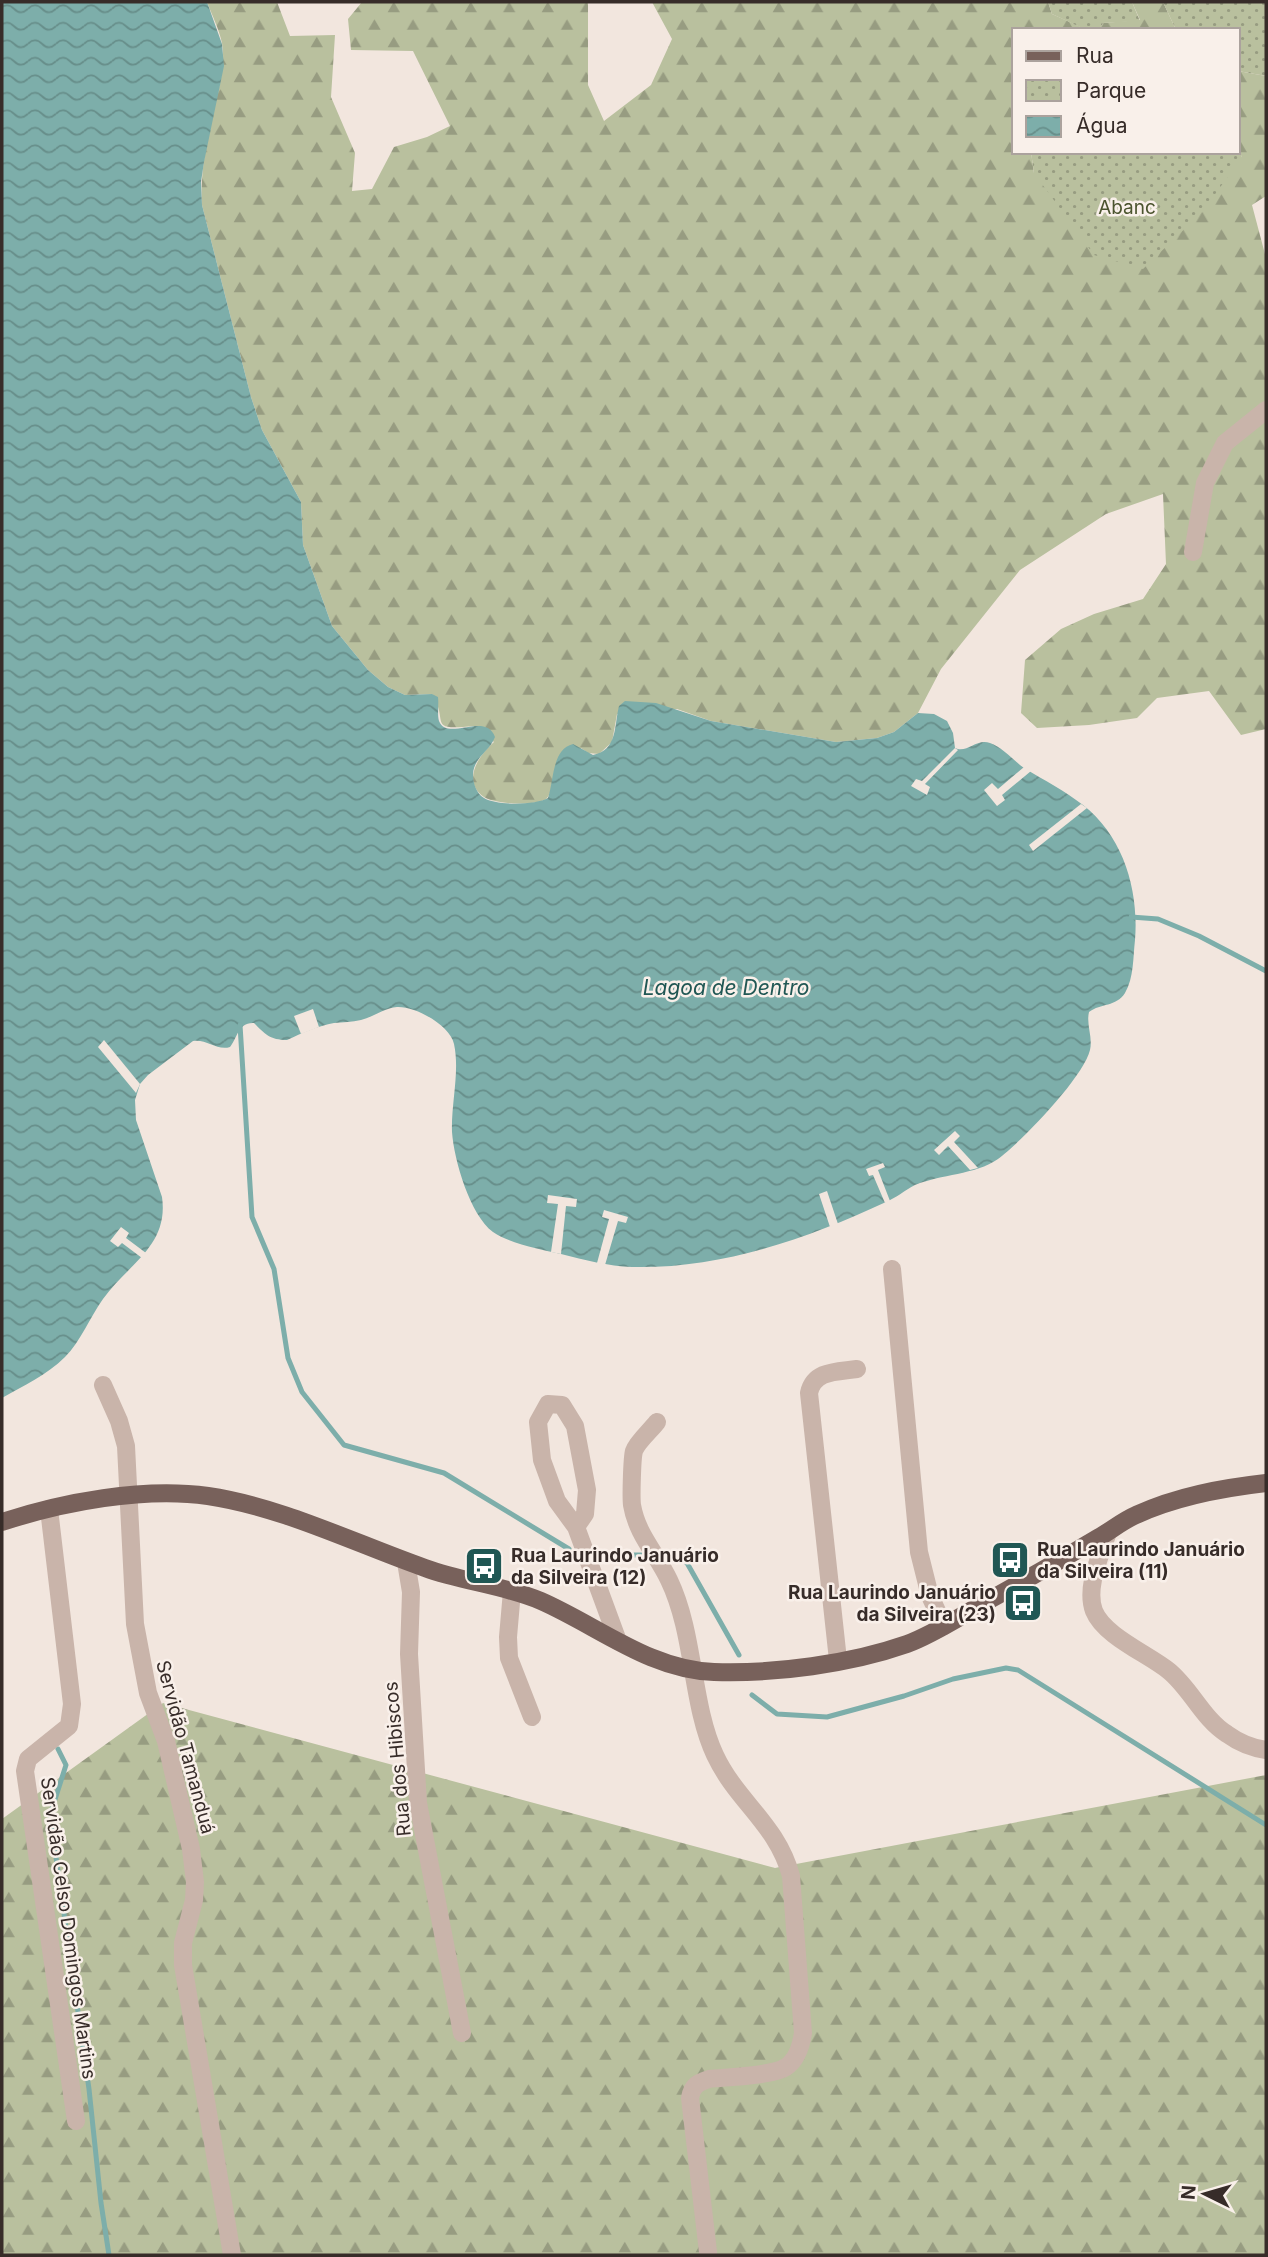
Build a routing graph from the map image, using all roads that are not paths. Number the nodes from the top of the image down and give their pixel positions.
1 (1266, 410) edge
2 (1193, 552) dead end
3 (892, 1269) dead end
4 (857, 1369) dead end
5 (103, 1385) dead end
6 (657, 1422) dead end
7 (1266, 1483) edge
8 (130, 1496) junction
9 (49, 1509) junction
10 (2, 1522) edge
11 (576, 1527) junction
12 (1108, 1532) junction
13 (406, 1562) junction
14 (512, 1591) junction
15 (944, 1626) junction
16 (618, 1642) junction
17 (838, 1660) junction
18 (694, 1670) junction
19 (532, 1717) dead end
20 (1266, 1750) edge
21 (462, 2032) dead end
22 (76, 2121) dead end
23 (708, 2252) dead end
24 (232, 2255) edge

1 - 2 street
3 - 15 street
4 - 17 street
5 - 8 street, Servidão Tamanduá
6 - 18 street
7 - 12 main road
8 - 9 main road
8 - 13 main road
8 - 24 street, Servidão Tamanduá
9 - 10 main road
9 - 22 street, Servidão Celso Domingos Martins
11 - 11 street
11 - 16 street
12 - 15 main road
12 - 20 street
13 - 14 main road
13 - 21 street, Rua dos Hibiscos
14 - 16 main road
14 - 19 street
15 - 17 main road
16 - 18 main road
17 - 18 main road
18 - 23 street

